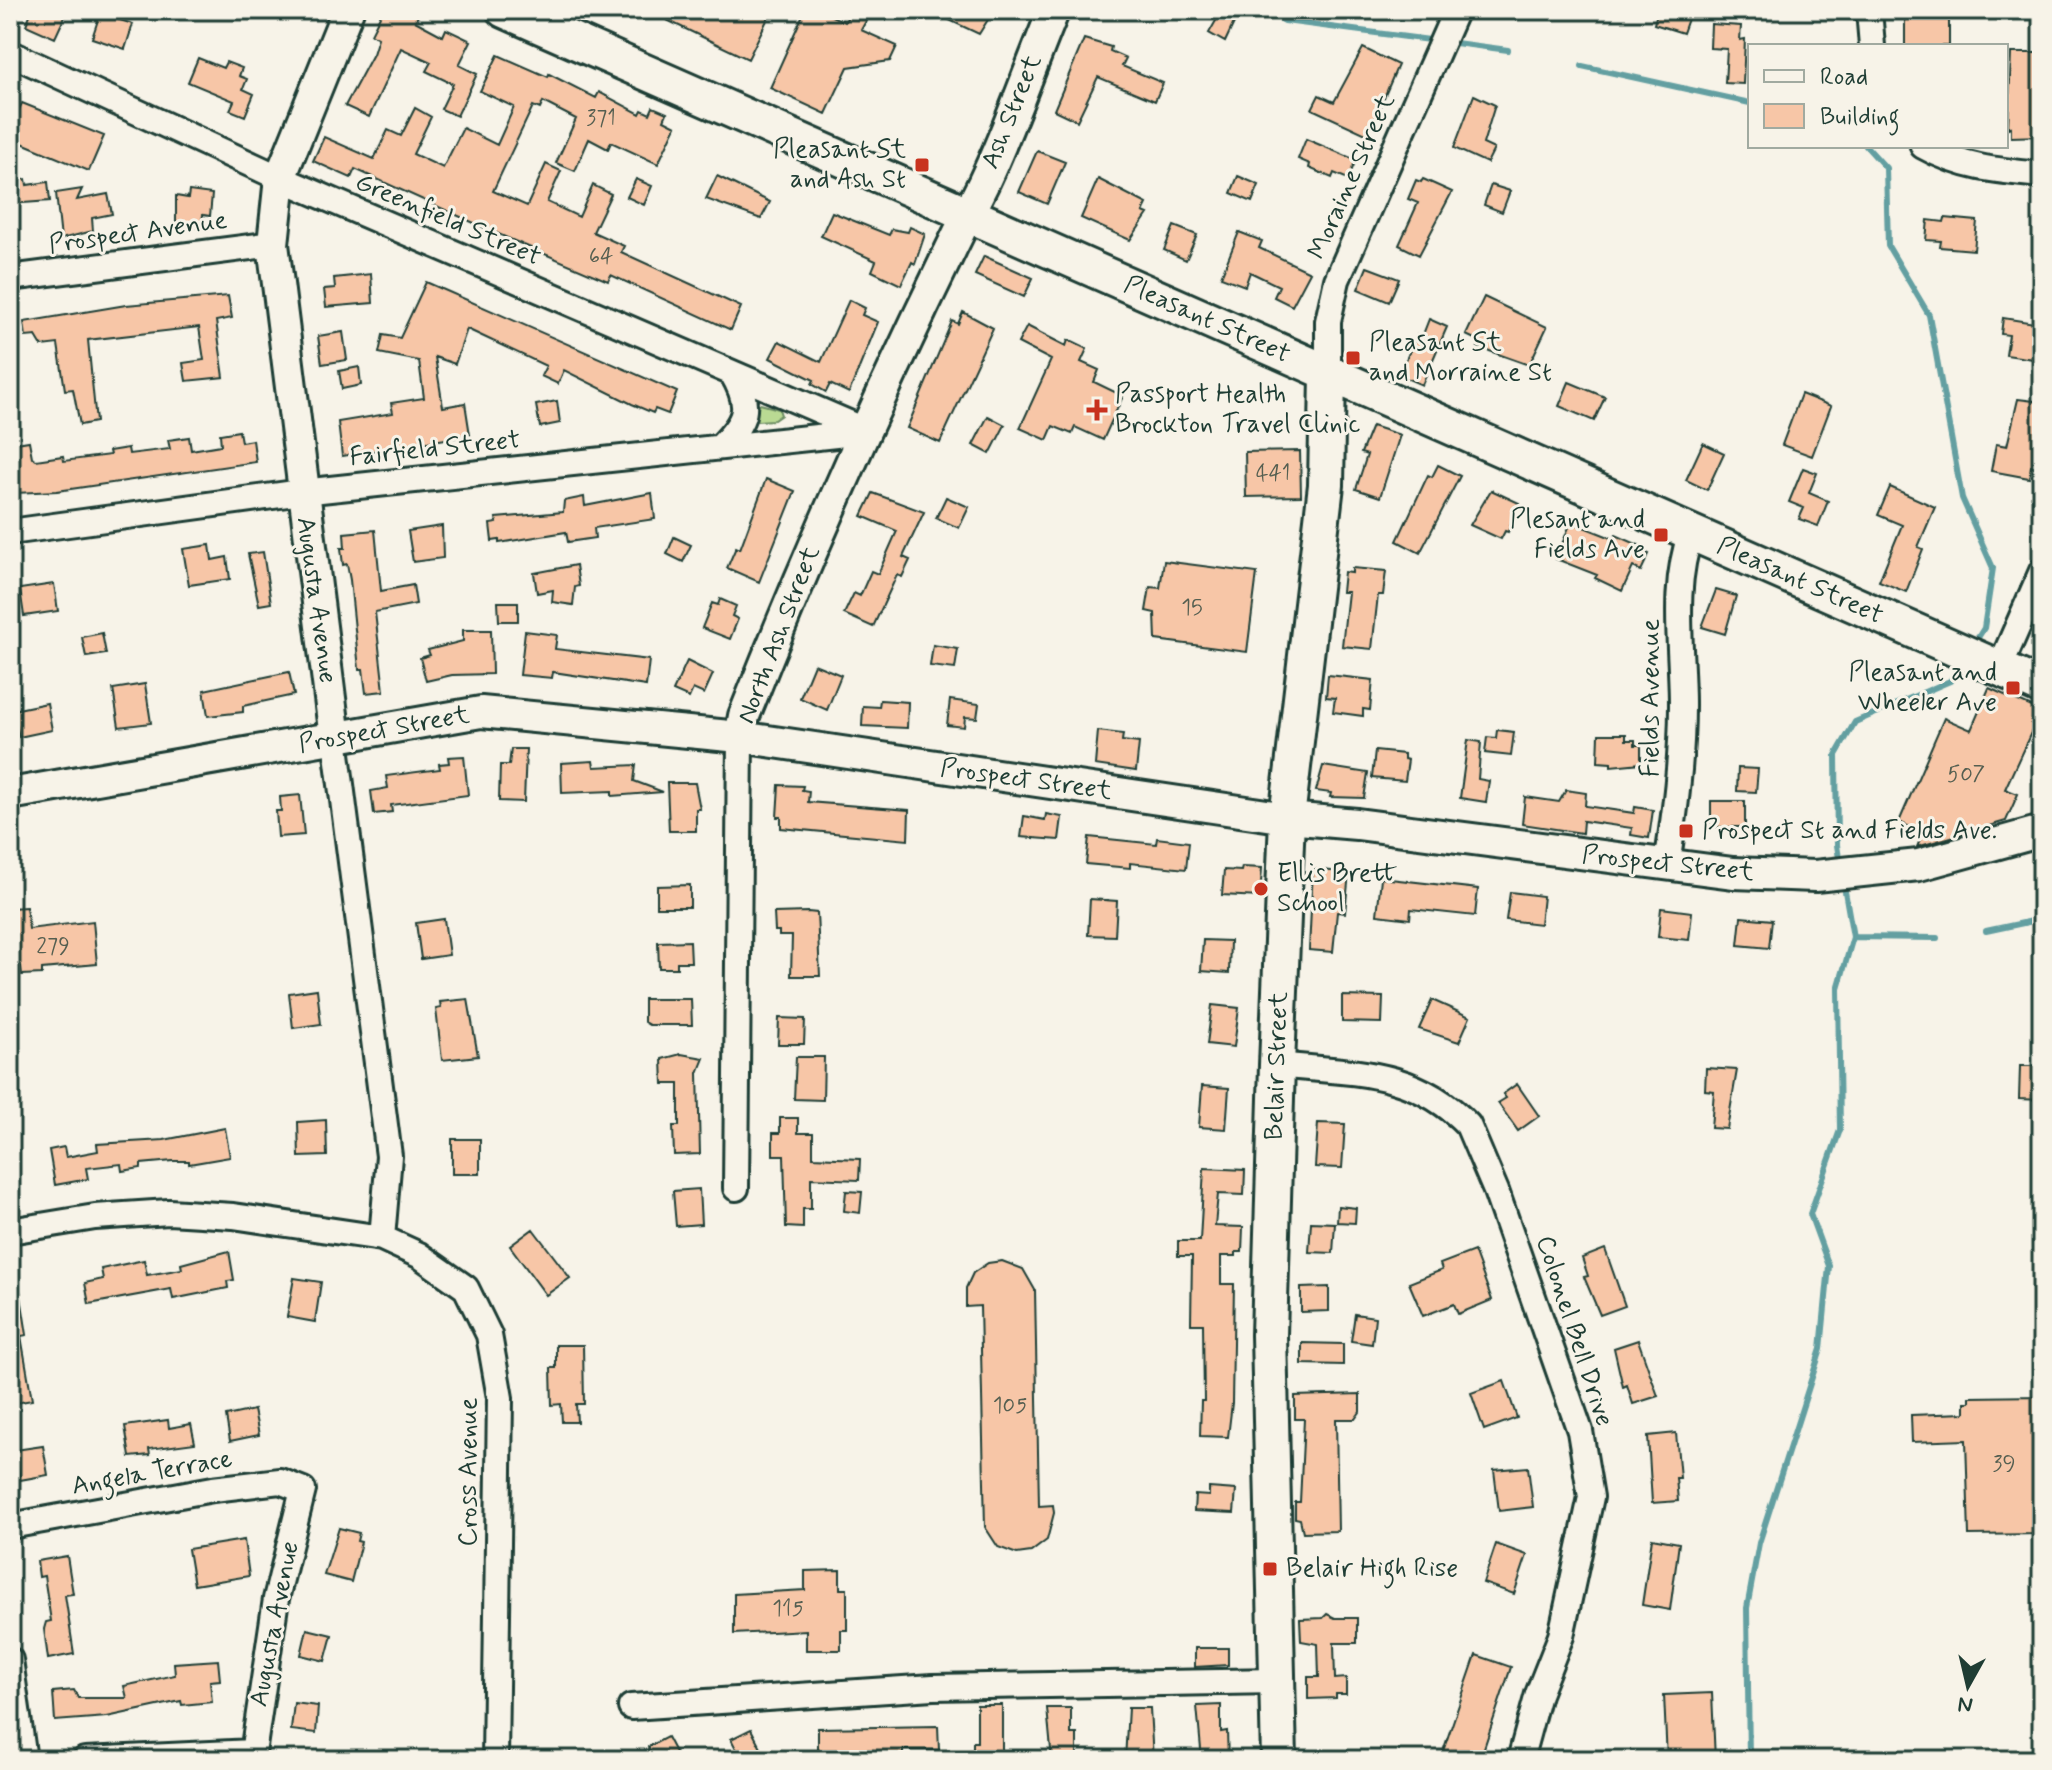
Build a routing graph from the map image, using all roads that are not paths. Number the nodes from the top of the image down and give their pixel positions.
1 (348, 10) edge
2 (504, 10) edge
3 (1054, 10) edge
4 (1456, 10) edge
5 (1869, 10) edge
6 (1872, 44) edge
7 (10, 53) edge
8 (1927, 148) edge
9 (2042, 175) edge
10 (280, 178) junction
11 (967, 211) junction
12 (273, 244) junction
13 (10, 278) edge
14 (732, 373) junction
15 (1328, 375) junction
16 (867, 431) junction
17 (720, 447) junction
18 (302, 492) junction
19 (10, 532) edge
20 (1691, 533) junction
21 (2042, 571) edge
22 (1982, 661) junction
23 (2042, 687) edge
24 (740, 737) junction
25 (335, 738) junction
26 (10, 794) edge
27 (1287, 818) junction
28 (2042, 831) edge
29 (1667, 865) junction
30 (1277, 1065) junction
31 (736, 1188) dead end
32 (10, 1231) edge
33 (382, 1238) junction
34 (303, 1490) joint
35 (10, 1526) edge
36 (10, 1660) edge
37 (1277, 1681) junction
38 (631, 1707) dead end
39 (252, 1756) edge
40 (24, 1760) edge
41 (85, 1760) edge
42 (495, 1760) edge
43 (1279, 1760) edge
44 (1520, 1760) edge

1 - 10 street, Augusta Avenue
2 - 11 main road, Pleasant Street
3 - 11 street, Ash Street
4 - 15 street, Moraine Street
5 - 6 street
7 - 10 street, Greenfield Street
8 - 9 street
10 - 12 street, Augusta Avenue
10 - 14 street, Greenfield Street
11 - 15 main road, Pleasant Street
11 - 16 street, North Ash Street
12 - 13 street, Prospect Avenue
12 - 18 street, Augusta Avenue
14 - 16 street, Greenfield Street
14 - 17 street
15 - 20 main road, Pleasant Street
15 - 27 main road, Belair Street
16 - 17 street, Fairfield Street
16 - 24 street, North Ash Street
17 - 18 street, Fairfield Street
18 - 19 street, Fairfield Street
18 - 25 street, Augusta Avenue
20 - 22 main road, Pleasant Street
20 - 29 street, Fields Avenue
21 - 22 street
22 - 23 main road, Pleasant Street
24 - 25 street, Prospect Street
24 - 27 street, Prospect Street
24 - 31 street, North Ash Street
25 - 26 street, Prospect Street
25 - 33 street, Augusta Avenue
27 - 29 street, Prospect Street
27 - 30 main road, Belair Street
28 - 29 street, Prospect Street
30 - 37 main road, Belair Street
30 - 44 street, Colonel Bell Drive
32 - 33 street, Cross Avenue
33 - 42 street, Cross Avenue
34 - 35 street, Angela Terrace
34 - 39 street, Augusta Avenue
36 - 40 street
37 - 38 street
37 - 43 main road, Belair Street
39 - 41 street

